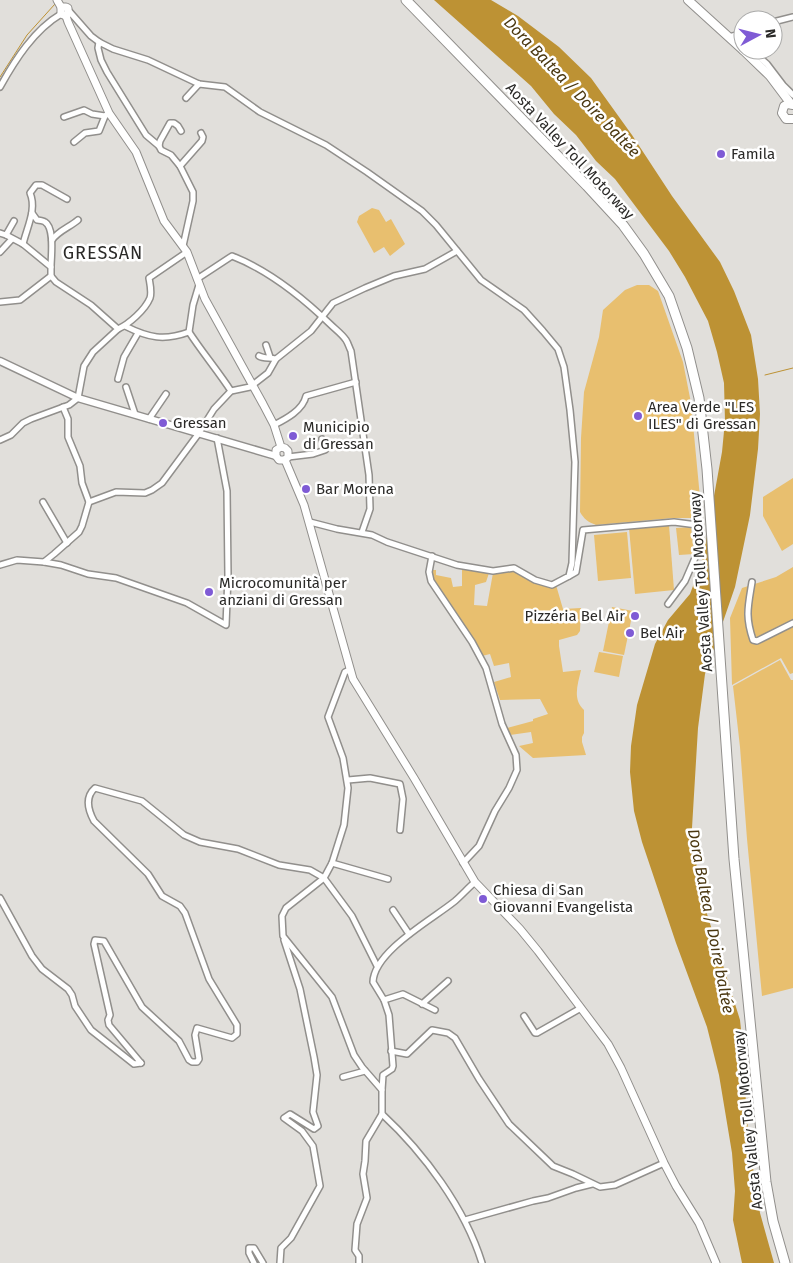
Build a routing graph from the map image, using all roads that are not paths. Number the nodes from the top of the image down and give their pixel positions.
1 (57, 0) edge
2 (406, 0) edge
3 (414, 0) edge
4 (692, 1) edge
5 (64, 12) junction
6 (733, 36) edge
7 (729, 37) junction
8 (733, 41) edge
9 (99, 42) junction
10 (753, 60) edge
11 (762, 60) edge
12 (199, 84) junction
13 (0, 87) edge
14 (780, 92) junction
15 (793, 95) edge
16 (186, 98) dead end
17 (792, 104) edge
18 (783, 108) junction
19 (107, 115) junction
20 (64, 117) dead end
21 (792, 120) edge
22 (182, 131) dead end
23 (201, 133) dead end
24 (74, 142) dead end
25 (159, 146) junction
26 (180, 166) junction
27 (67, 199) dead end
28 (32, 213) junction
29 (78, 220) dead end
30 (14, 221) dead end
31 (0, 233) edge
32 (6, 235) junction
33 (12, 238) junction
34 (52, 240) junction
35 (23, 244) junction
36 (185, 249) junction
37 (457, 251) junction
38 (0, 252) edge
39 (51, 267) junction
40 (51, 276) junction
41 (198, 282) junction
42 (0, 302) edge
43 (322, 316) junction
44 (125, 326) junction
45 (118, 329) junction
46 (138, 332) junction
47 (189, 332) junction
48 (266, 345) dead end
49 (259, 356) dead end
50 (270, 357) junction
51 (276, 359) junction
52 (0, 361) edge
53 (118, 379) dead end
54 (356, 382) junction
55 (253, 385) junction
56 (126, 387) dead end
57 (231, 391) junction
58 (166, 394) dead end
59 (78, 398) junction
60 (63, 407) junction
61 (134, 414) junction
62 (149, 418) junction
63 (274, 425) junction
64 (199, 433) junction
65 (218, 438) junction
66 (322, 439) dead end
67 (0, 440) edge
68 (281, 447) junction
69 (276, 456) junction
70 (286, 458) junction
71 (43, 502) dead end
72 (89, 502) junction
73 (310, 522) junction
74 (362, 532) junction
75 (67, 543) junction
76 (432, 556) junction
77 (44, 562) junction
78 (0, 565) edge
79 (569, 576) junction
80 (752, 582) dead end
81 (668, 604) dead end
82 (793, 623) edge
83 (350, 670) junction
84 (729, 740) junction
85 (348, 780) junction
86 (400, 830) dead end
87 (332, 863) junction
88 (463, 863) junction
89 (324, 878) junction
90 (388, 879) dead end
91 (475, 882) junction
92 (0, 898) edge
93 (393, 910) dead end
94 (409, 934) junction
95 (283, 936) junction
96 (377, 966) junction
97 (448, 981) dead end
98 (384, 1000) junction
99 (422, 1004) junction
100 (581, 1008) junction
101 (435, 1010) dead end
102 (524, 1016) dead end
103 (391, 1051) junction
104 (365, 1071) junction
105 (343, 1076) dead end
106 (382, 1090) junction
107 (382, 1114) junction
108 (664, 1163) junction
109 (592, 1184) junction
110 (465, 1220) junction
111 (254, 1263) edge
112 (263, 1263) edge
113 (280, 1263) edge
114 (359, 1263) edge
115 (482, 1263) edge
116 (716, 1263) edge
117 (785, 1263) edge
118 (791, 1263) edge

1 - 5 main road
2 - 84 highway, Aosta Valley Toll Motorway
3 - 84 highway, Aosta Valley Toll Motorway
4 - 7 main road
5 - 9 street
5 - 13 street
5 - 19 main road
6 - 7 street
7 - 8 main road
9 - 12 street
9 - 25 street
10 - 14 main road
11 - 15 street
12 - 16 street
12 - 37 street
14 - 17 main road
14 - 18 main road
17 - 18 main road
18 - 21 main road
19 - 20 street
19 - 24 street
19 - 36 main road
22 - 25 street
23 - 26 street
25 - 26 street
26 - 36 street
27 - 28 street
28 - 34 street
28 - 35 street
29 - 34 street
30 - 32 street
31 - 32 street
32 - 33 street
33 - 35 street
33 - 38 street
34 - 39 street
35 - 39 street
36 - 41 main road
36 - 44 street
37 - 43 street
37 - 79 street
39 - 40 street
40 - 42 street
40 - 45 street
41 - 43 street
41 - 47 street
41 - 55 main road
43 - 51 street
43 - 54 street
44 - 45 street
44 - 46 street
45 - 59 street
46 - 47 street
46 - 53 street
47 - 57 street
48 - 50 street
49 - 50 street
50 - 51 street
51 - 55 street
52 - 59 street
54 - 63 street
54 - 74 street
55 - 57 street
55 - 63 main road
56 - 61 street
57 - 64 street
58 - 62 street
59 - 60 street
59 - 61 street
60 - 67 street
60 - 72 street
61 - 62 street
62 - 64 street
63 - 68 main road
64 - 65 street
64 - 72 street
65 - 69 street
65 - 77 street
66 - 70 street
68 - 69 main road
68 - 70 main road
69 - 70 main road
70 - 73 main road
71 - 75 street
72 - 75 street
73 - 74 street
73 - 83 main road
74 - 76 street
75 - 77 street
76 - 79 street
76 - 88 street
77 - 78 street
79 - 81 street
80 - 82 street
83 - 85 street
83 - 88 main road
84 - 117 highway, Aosta Valley Toll Motorway
84 - 118 highway, Aosta Valley Toll Motorway
85 - 86 street
85 - 87 street
87 - 89 street
87 - 90 street
88 - 91 main road
89 - 92 street
89 - 95 street
89 - 96 street
91 - 94 street
91 - 100 main road
93 - 94 street
94 - 96 street
95 - 104 street
95 - 113 street
96 - 98 street
97 - 99 street
98 - 99 street
98 - 103 street
99 - 101 street
100 - 102 street
100 - 108 main road
103 - 106 street
103 - 109 street
104 - 105 street
104 - 106 street
106 - 107 street
107 - 110 street
107 - 114 street
108 - 109 street
108 - 116 main road
109 - 110 street
110 - 115 street
111 - 112 street

